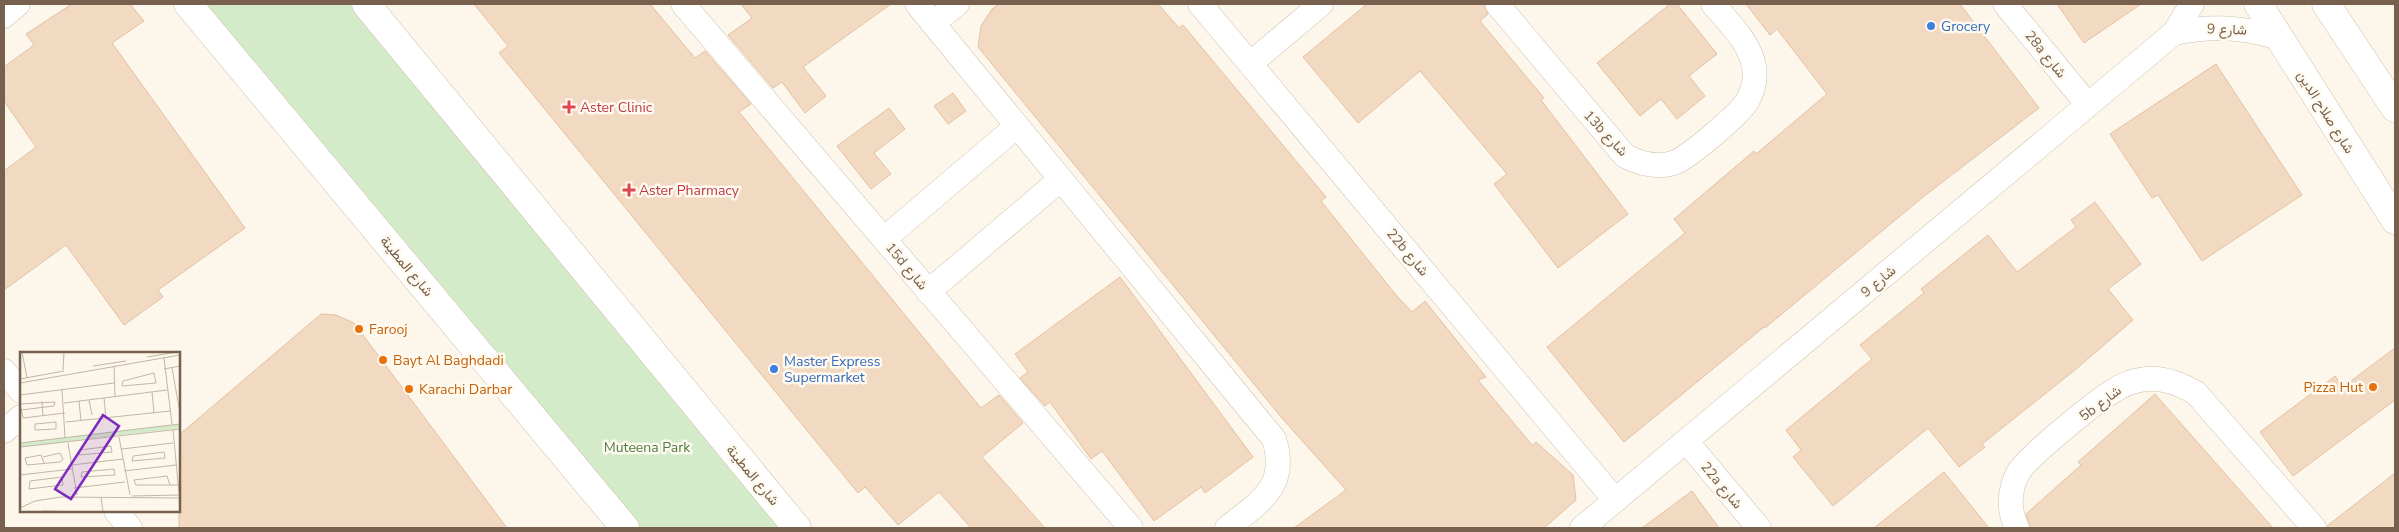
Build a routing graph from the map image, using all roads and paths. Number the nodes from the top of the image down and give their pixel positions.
1 (18, 4) edge
2 (188, 4) edge
3 (366, 4) edge
4 (683, 4) edge
5 (917, 4) edge
6 (957, 4) edge
7 (1200, 4) edge
8 (1321, 4) edge
9 (1497, 4) edge
10 (1713, 4) edge
11 (2005, 4) edge
12 (2192, 4) edge
13 (2258, 4) edge
14 (2326, 4) edge
15 (4, 16) edge
16 (932, 23) junction
17 (2174, 33) junction
18 (2279, 38) junction
19 (1250, 64) junction
20 (2088, 105) junction
21 (2395, 108) edge
22 (1017, 126) junction
23 (1061, 179) junction
24 (2395, 220) edge
25 (884, 239) junction
26 (928, 292) junction
27 (4, 370) edge
28 (20, 391) edge
29 (20, 418) edge
30 (4, 431) edge
31 (1686, 442) junction
32 (1615, 500) junction
33 (117, 512) edge
34 (130, 528) edge
35 (625, 528) edge
36 (797, 528) edge
37 (1131, 528) edge
38 (1227, 528) edge
39 (1582, 528) edge
40 (1759, 528) edge
41 (2017, 528) edge
42 (2314, 528) edge

1 - 15 street
2 - 35 street, شارع المطينة
3 - 36 street, شارع المطينة
4 - 25 street, 15d شارع
5 - 16 street
6 - 16 street
7 - 19 street, 22b شارع
8 - 19 street
9 - 10 street, 13b شارع
11 - 20 street, 28a شارع
12 - 17 street, شارع 9
13 - 18 street, شارع صلاح الدين
14 - 21 street
16 - 22 street
17 - 18 street, شارع 9
17 - 20 street, شارع 9
18 - 24 street, شارع صلاح الدين
19 - 32 street, 22b شارع
20 - 31 street, شارع 9
22 - 23 street
22 - 25 street
23 - 26 street
23 - 38 street
25 - 26 street, 15d شارع
26 - 37 street, 15d شارع
27 - 28 street
29 - 30 street
31 - 32 street, شارع 9
31 - 40 street, 22a شارع
32 - 39 street, شارع 9
33 - 34 street
41 - 42 street, 5b شارع

